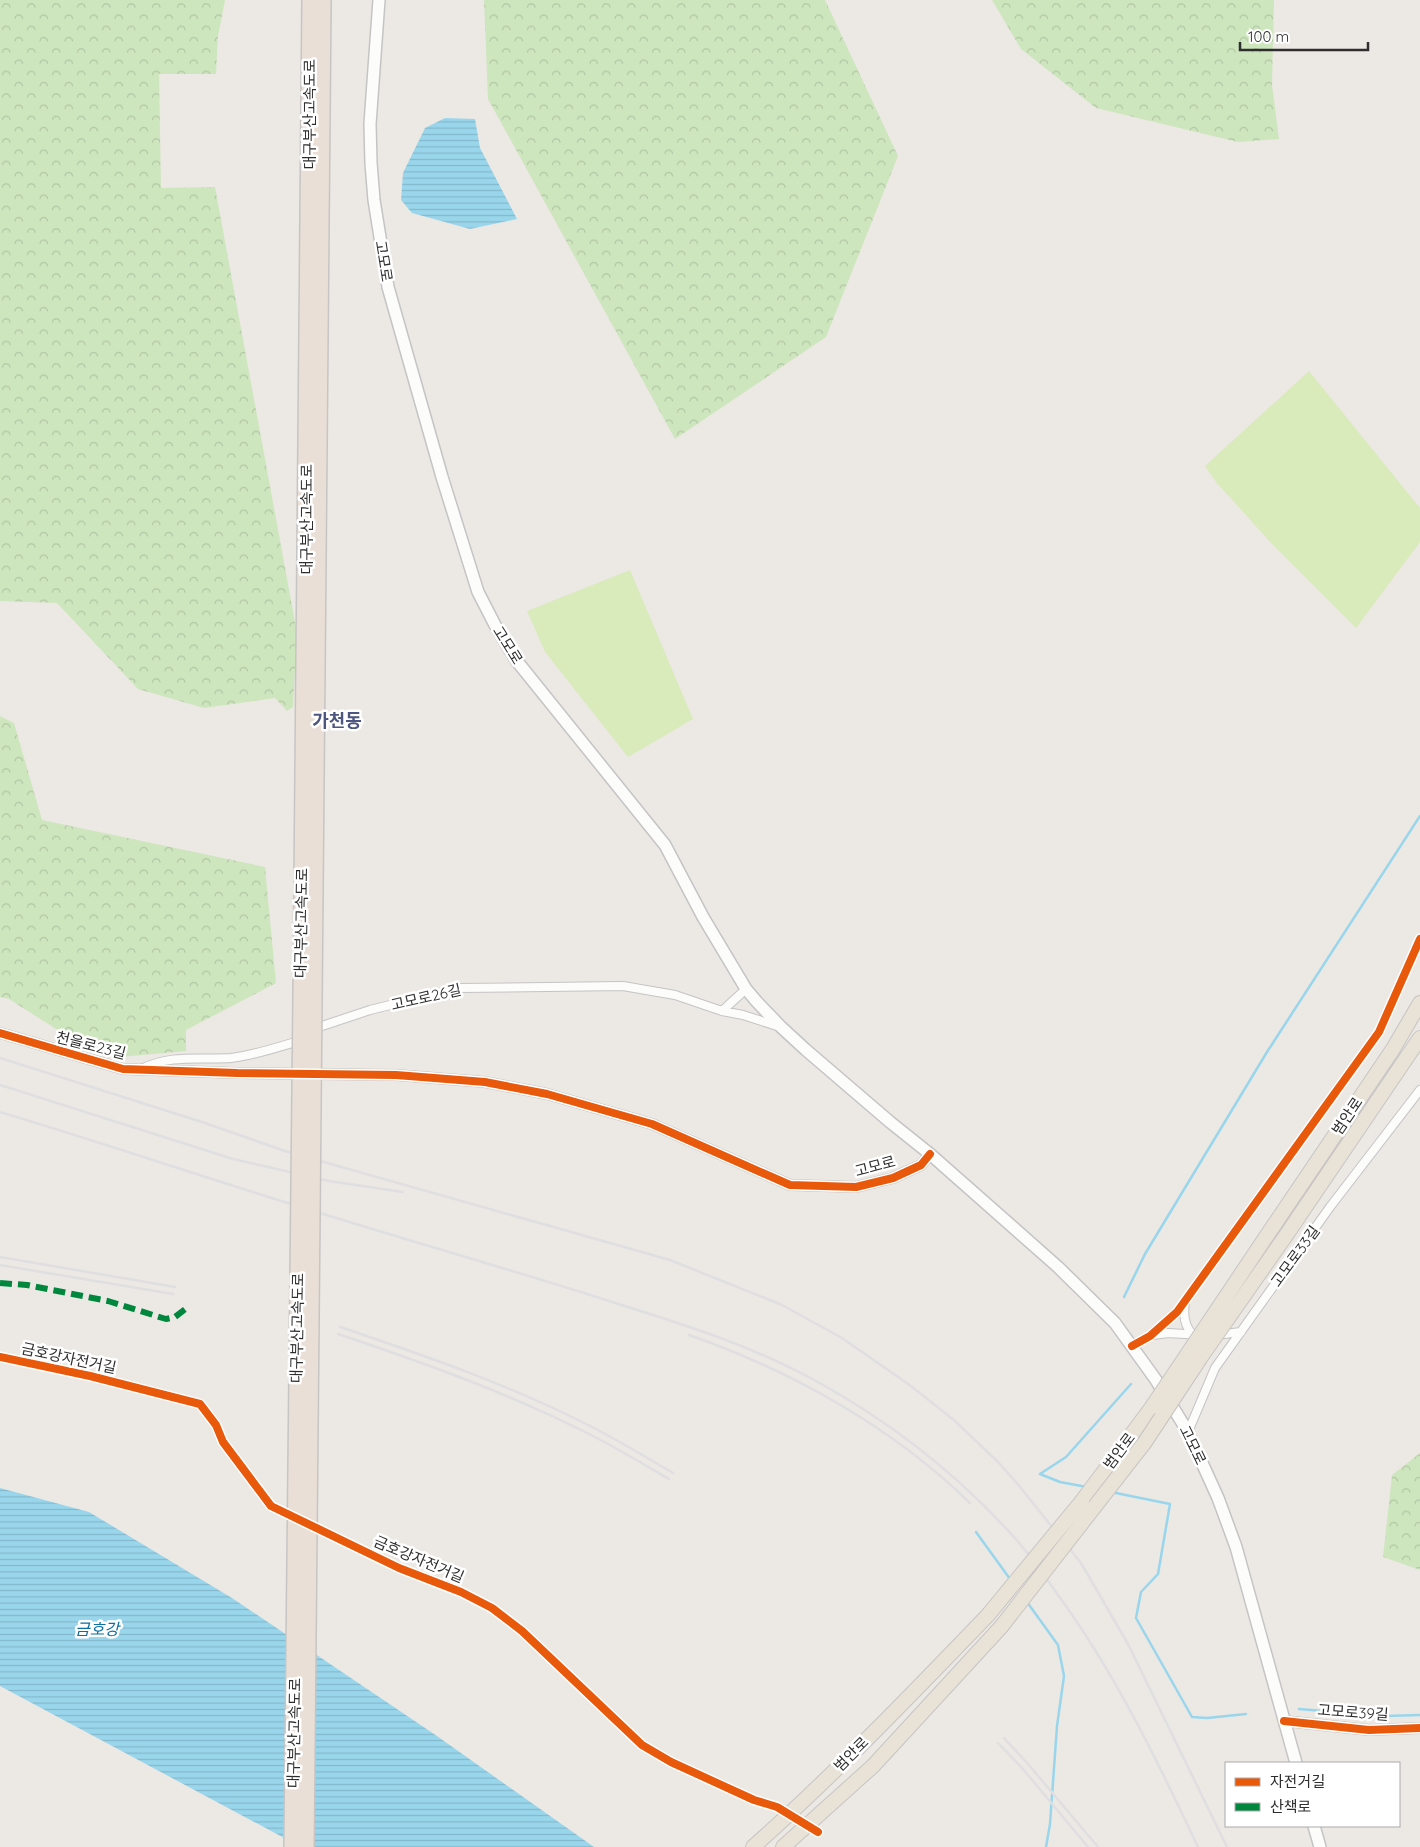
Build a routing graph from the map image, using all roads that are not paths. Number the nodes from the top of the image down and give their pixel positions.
1 (310, 0) edge
2 (323, 0) edge
3 (380, 0) edge
4 (310, 689) junction
5 (1420, 939) edge
6 (746, 989) junction
7 (307, 999) junction
8 (1420, 1003) edge
9 (722, 1011) junction
10 (780, 1027) junction
11 (0, 1034) edge
12 (1420, 1038) edge
13 (141, 1069) junction
14 (1420, 1090) edge
15 (930, 1154) junction
16 (790, 1185) joint
17 (1185, 1301) junction
18 (1241, 1332) junction
19 (1193, 1335) junction
20 (1150, 1336) junction
21 (1132, 1346) junction
22 (1188, 1432) junction
23 (1284, 1721) junction
24 (1420, 1728) edge
25 (1296, 1762) edge
26 (1314, 1827) edge
27 (292, 1847) edge
28 (306, 1847) edge
29 (753, 1847) edge
30 (783, 1847) edge
31 (1320, 1847) edge

1 - 4 highway, 대구부산고속도로
2 - 4 highway, 대구부산고속도로
3 - 6 main road, 고모로
4 - 7 highway, 대구부산고속도로
5 - 17 street
6 - 9 street
6 - 10 main road, 고모로
7 - 27 highway, 대구부산고속도로, bridge
7 - 28 highway, 대구부산고속도로, bridge
8 - 29 highway, 범안로, bridge
9 - 10 street, 고모로26길
9 - 13 street, 고모로26길
10 - 15 main road, 고모로
11 - 13 street, 천을로23길
12 - 30 highway, 범안로, bridge
13 - 16 street, 천을로23길
14 - 18 street, 고모로33길
15 - 16 street, 고모로
15 - 21 main road, 고모로
17 - 19 street
17 - 20 street
18 - 19 street
18 - 22 street, 고모로33길
19 - 20 street
20 - 21 street
21 - 22 main road, 고모로
22 - 23 main road, 고모로
23 - 24 street, 고모로39길
23 - 25 main road, 고모로
26 - 31 main road

